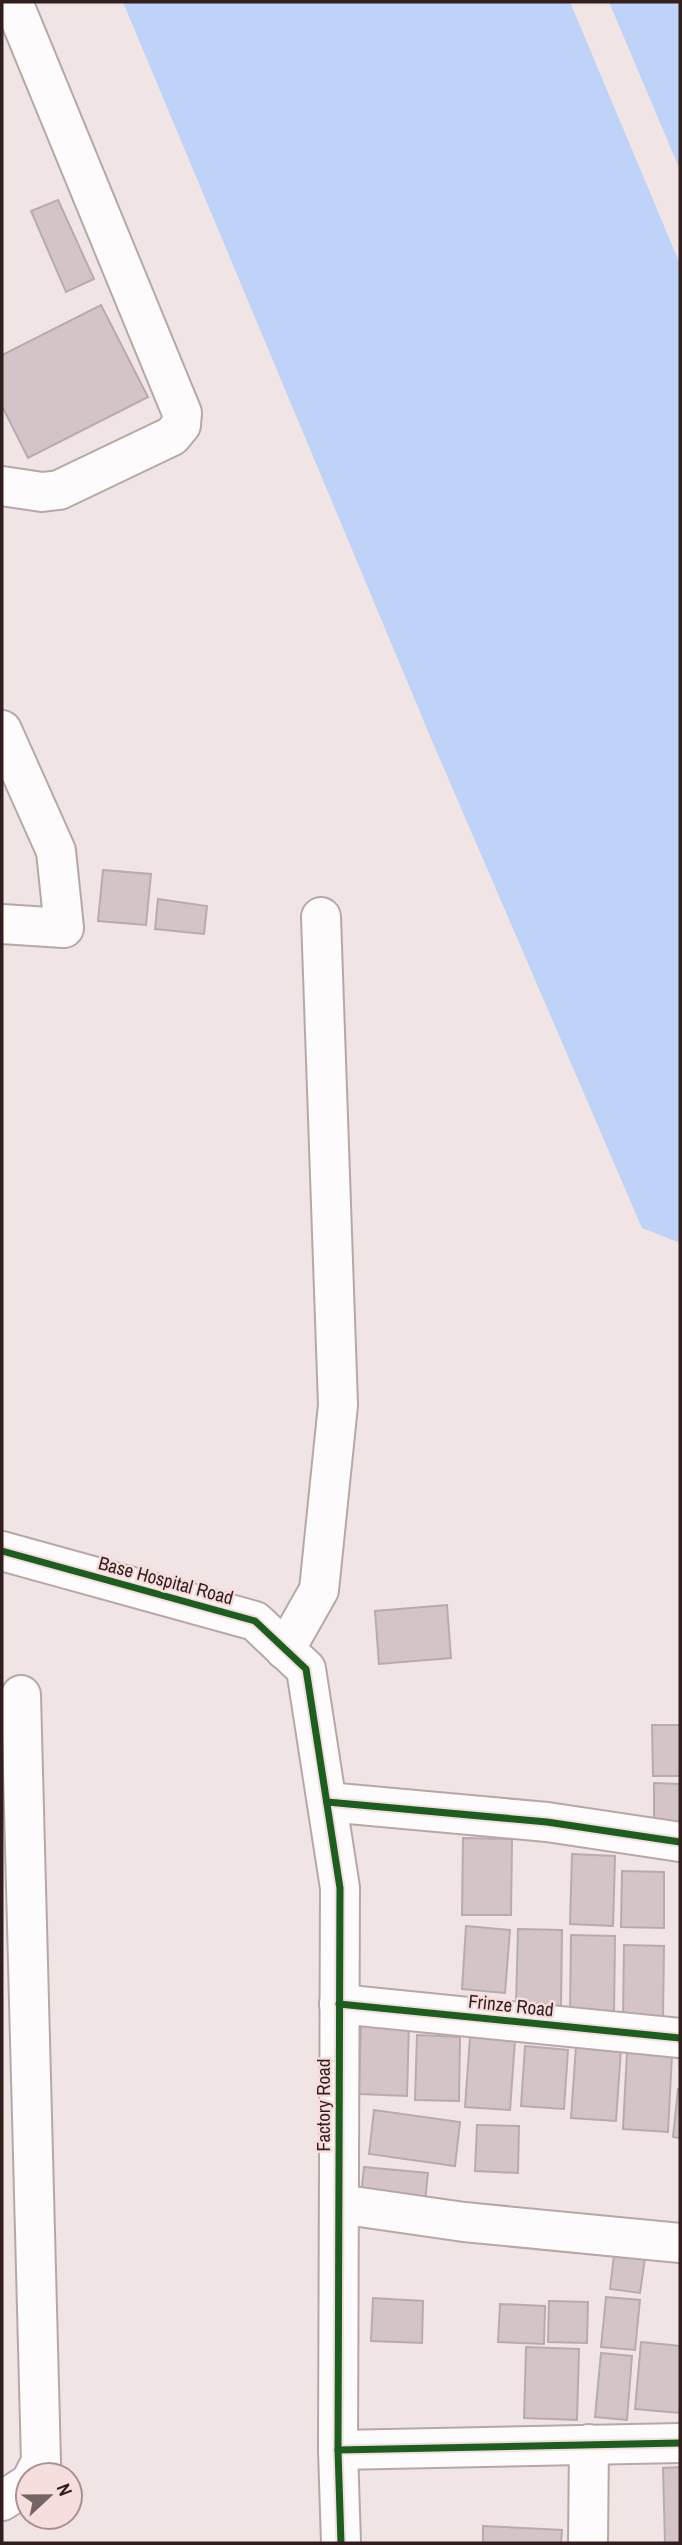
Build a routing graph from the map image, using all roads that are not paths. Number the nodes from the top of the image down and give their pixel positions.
1 (13, 2) edge
2 (2, 486) edge
3 (2, 730) edge
4 (321, 917) dead end
5 (2, 924) edge
6 (2, 1551) edge
7 (295, 1660) junction
8 (21, 1695) dead end
9 (327, 1802) junction
10 (680, 1842) edge
11 (15, 1983) edge
12 (339, 2004) junction
13 (680, 2038) edge
14 (339, 2204) junction
15 (680, 2243) edge
16 (680, 2442) edge
17 (589, 2444) junction
18 (338, 2450) junction
19 (41, 2461) edge
20 (341, 2543) edge
21 (588, 2543) edge

1 - 2 street
3 - 5 street
4 - 7 street
6 - 7 street, Base Hospital Road
7 - 9 street, Factory Road
8 - 11 street
9 - 10 street
9 - 12 street, Factory Road
11 - 19 street
12 - 13 street, Frinze Road
12 - 14 street, Factory Road
14 - 15 street
14 - 18 street, Factory Road
16 - 17 street
17 - 18 street
17 - 21 street
18 - 20 street, Factory Road

